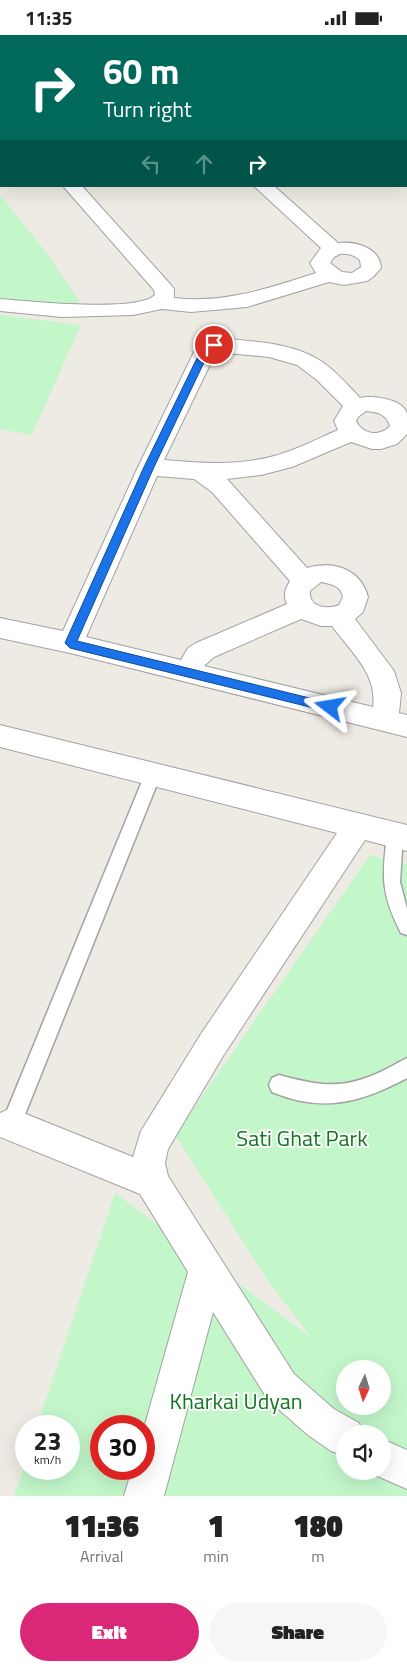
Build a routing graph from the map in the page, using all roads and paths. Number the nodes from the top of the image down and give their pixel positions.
1 (73, 187) edge
2 (264, 187) edge
3 (334, 249) junction
4 (330, 275) junction
5 (160, 302) junction
6 (0, 305) edge
7 (356, 407) junction
8 (351, 433) junction
9 (149, 467) junction
10 (199, 471) junction
11 (303, 579) junction
12 (303, 608) junction
13 (338, 616) junction
14 (0, 627) edge
15 (70, 643) junction
16 (187, 672) junction
17 (395, 723) edge
18 (0, 736) edge
19 (152, 774) junction
20 (358, 826) junction
21 (401, 836) edge
22 (407, 927) edge
23 (407, 1068) edge
24 (279, 1085) dead end
25 (11, 1125) joint
26 (152, 1182) junction
27 (207, 1269) junction
28 (336, 1432) edge
29 (391, 1462) edge
30 (407, 1470) edge
31 (144, 1496) edge

1 - 5 street
2 - 3 street
3 - 4 street
3 - 4 street
4 - 5 street
5 - 6 street
7 - 8 street
7 - 8 street
7 - 9 street
8 - 10 street
9 - 10 street
9 - 15 street
10 - 11 street
11 - 12 street
11 - 13 street
12 - 13 street
12 - 16 street
13 - 17 street
14 - 15 street
15 - 16 street
16 - 17 street
18 - 19 street
19 - 20 street
19 - 25 lane
20 - 21 street
20 - 26 street
21 - 22 lane
23 - 24 lane
25 - 26 street
26 - 27 street
27 - 28 street
27 - 31 street
29 - 30 street

